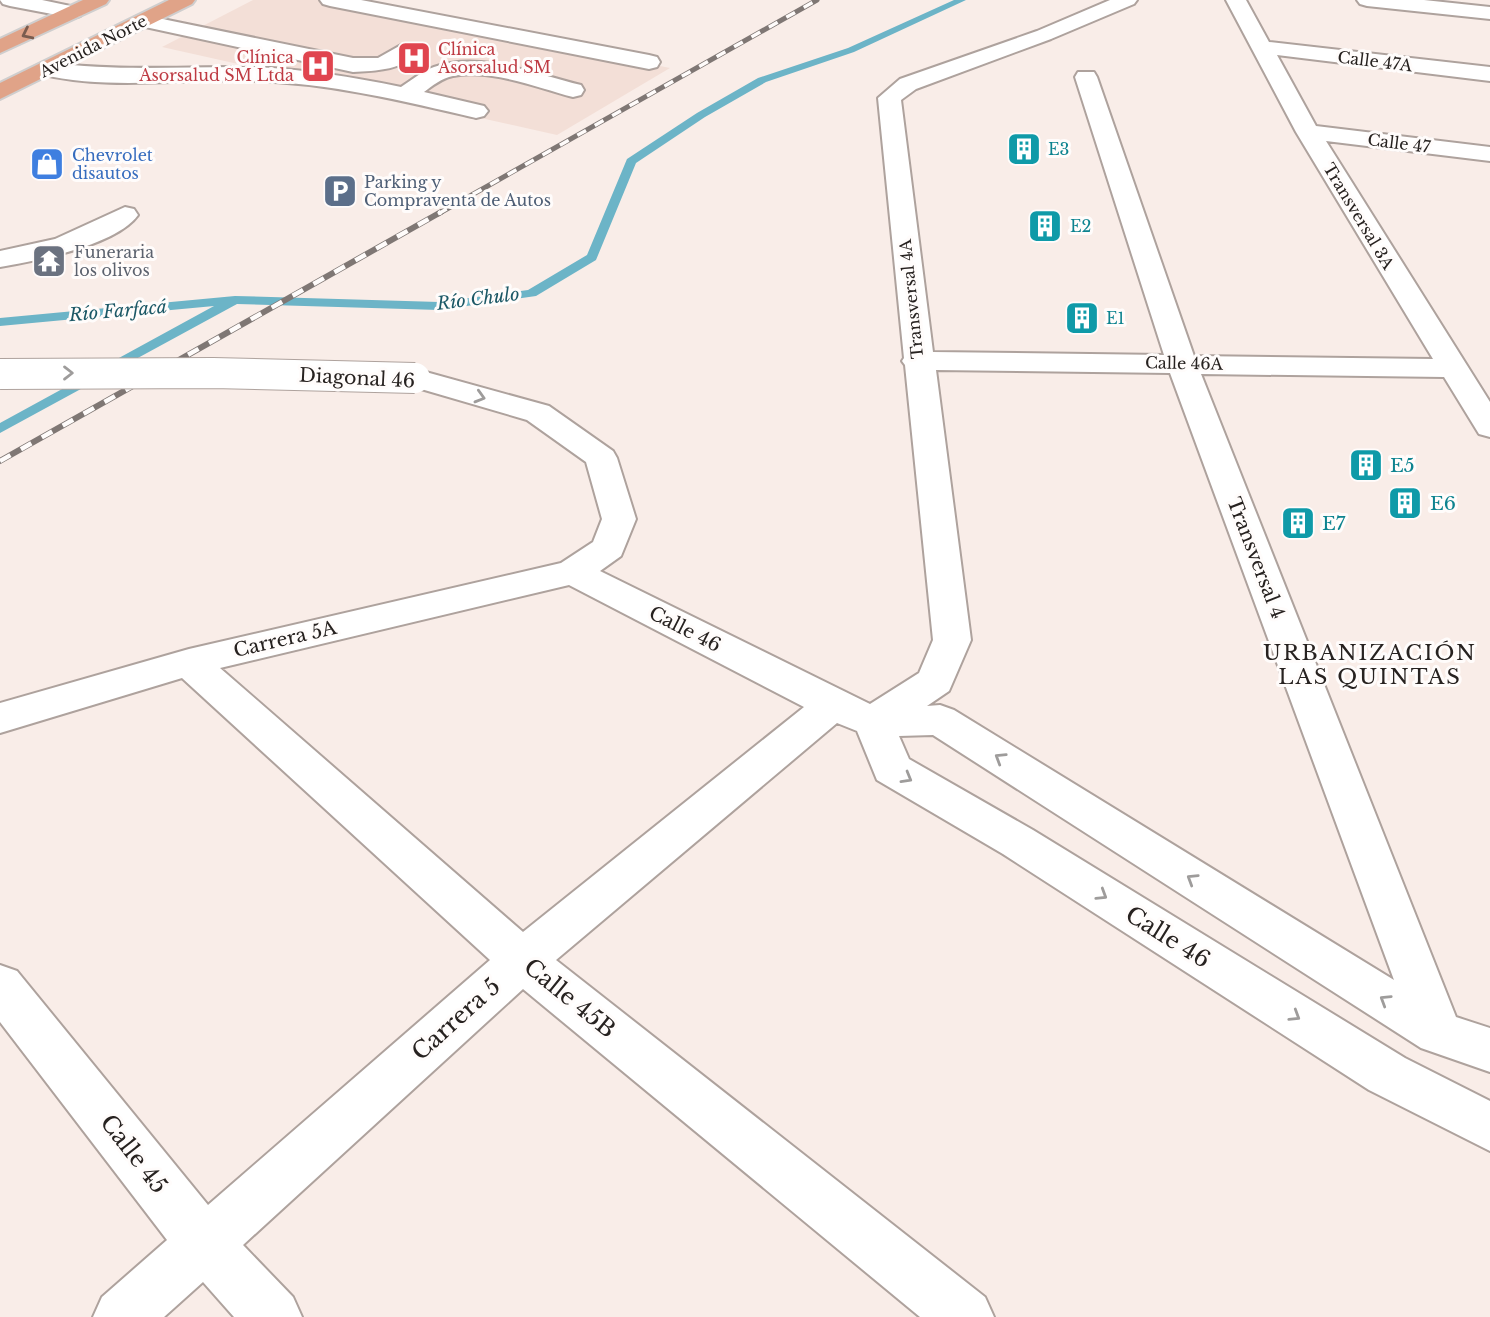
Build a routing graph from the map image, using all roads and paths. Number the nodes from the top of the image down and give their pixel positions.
1 (10, 0) edge
2 (99, 0) edge
3 (185, 0) edge
4 (330, 0) edge
5 (1127, 0) edge
6 (1236, 0) edge
7 (1367, 0) edge
8 (73, 12) junction
9 (1490, 13) edge
10 (143, 21) junction
11 (0, 47) edge
12 (1261, 47) junction
13 (409, 50) dead end
14 (649, 62) dead end
15 (48, 69) junction
16 (1490, 74) edge
17 (1086, 78) dead end
18 (573, 90) dead end
19 (0, 92) edge
20 (405, 95) junction
21 (476, 111) dead end
22 (1308, 132) junction
23 (1490, 154) edge
24 (125, 215) dead end
25 (0, 258) edge
26 (917, 361) junction
27 (1181, 362) junction
28 (1451, 368) junction
29 (0, 374) edge
30 (1490, 427) edge
31 (573, 572) junction
32 (189, 662) junction
33 (853, 714) junction
34 (0, 718) edge
35 (522, 960) junction
36 (0, 986) edge
37 (1438, 1033) junction
38 (1490, 1050) edge
39 (1490, 1126) edge
40 (205, 1244) junction
41 (122, 1317) edge
42 (273, 1317) edge
43 (965, 1317) edge

1 - 8 street
2 - 8 main road, Avenida Norte
3 - 10 main road, Avenida Norte
4 - 14 street
5 - 26 street, Transversal 4A
6 - 12 street, Transversal 3A
7 - 9 street
8 -> 11 main road, Avenida Norte
10 - 13 street
10 - 15 main road, Avenida Norte
12 - 16 street, Calle 47A
12 - 22 street, Transversal 3A
15 - 19 main road, Avenida Norte
15 - 20 street
17 - 27 street, Transversal 4
18 - 20 street
20 - 21 street
22 - 23 street, Calle 47
22 - 28 street, Transversal 3A
24 - 25 street
26 - 27 street, Calle 46A
26 - 33 street, Transversal 4A
27 - 28 street, Calle 46A
27 - 37 street, Transversal 4
28 - 30 street, Transversal 3A
29 -> 31 street, Diagonal 46, bridge
31 - 32 street, Carrera 5A
31 - 33 street, Calle 46
32 - 34 street, Carrera 5A
32 - 35 street, Calle 45B
33 - 35 street, Carrera 5
37 -> 33 street, Calle 46
33 -> 39 street, Calle 46
35 - 40 street, Carrera 5
35 - 43 street, Calle 45B
36 - 40 street, Calle 45
37 - 38 street, Calle 46
40 - 41 street, Carrera 5
40 - 42 street, Calle 45

